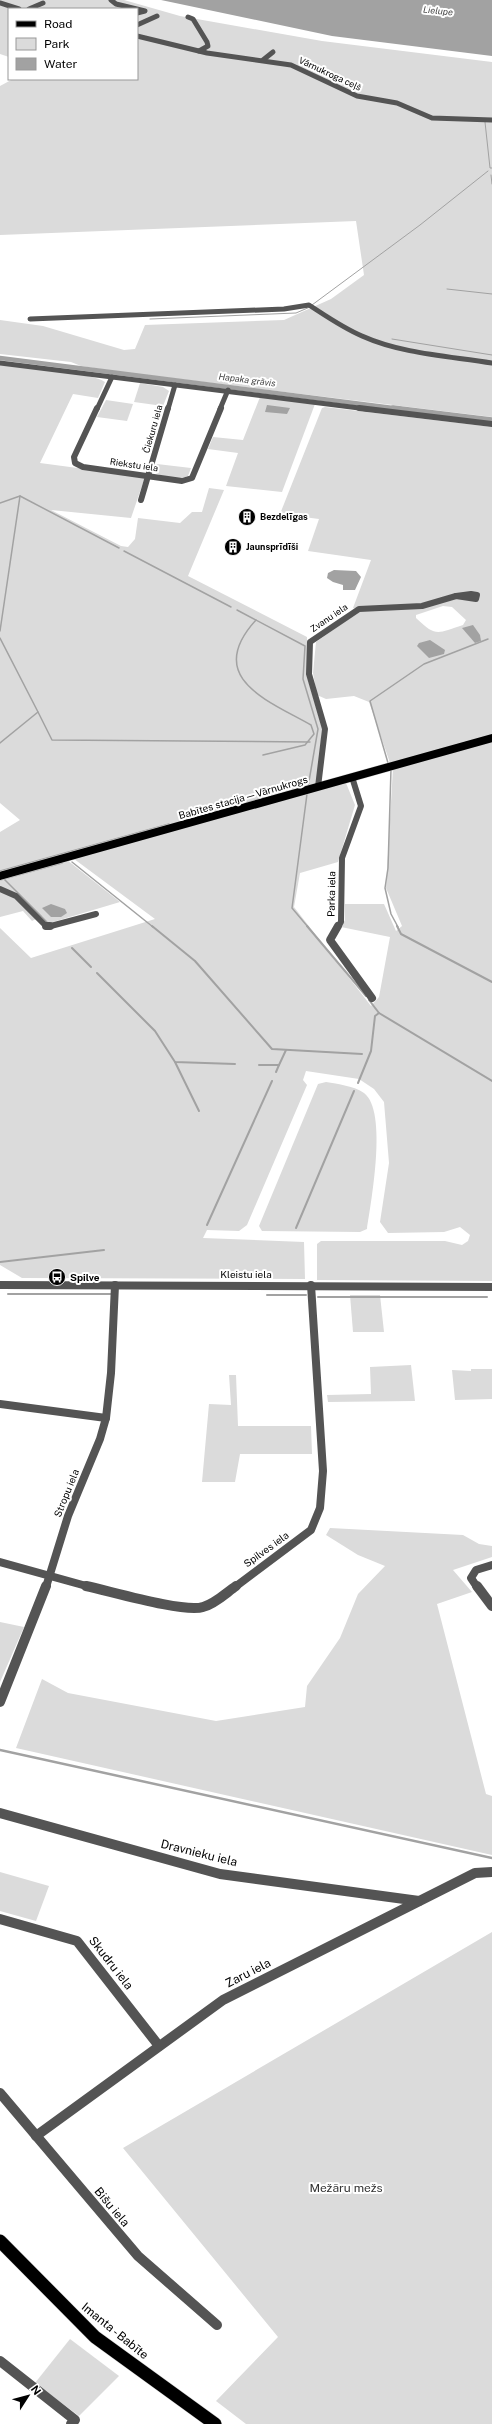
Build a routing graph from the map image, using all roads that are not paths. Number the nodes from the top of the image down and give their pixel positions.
1 (111, 0) edge
2 (0, 3) edge
3 (43, 3) dead end
4 (16, 8) edge
5 (31, 8) edge
6 (135, 8) edge
7 (138, 9) edge
8 (138, 13) edge
9 (157, 16) dead end
10 (188, 17) dead end
11 (138, 24) edge
12 (138, 36) edge
13 (199, 51) junction
14 (273, 52) dead end
15 (264, 60) junction
16 (491, 119) edge
17 (30, 318) dead end
18 (0, 363) edge
19 (492, 363) edge
20 (112, 377) junction
21 (175, 385) junction
22 (228, 390) junction
23 (492, 424) edge
24 (149, 476) junction
25 (141, 500) dead end
26 (456, 596) dead end
27 (492, 738) edge
28 (352, 777) junction
29 (318, 787) junction
30 (0, 876) edge
31 (0, 889) edge
32 (96, 914) dead end
33 (372, 998) dead end
34 (0, 1285) edge
35 (115, 1285) junction
36 (311, 1285) junction
37 (492, 1287) edge
38 (0, 1404) edge
39 (106, 1418) junction
40 (0, 1562) edge
41 (492, 1565) edge
42 (49, 1577) junction
43 (492, 1606) edge
44 (0, 1702) edge
45 (0, 1813) edge
46 (492, 1872) edge
47 (419, 1901) junction
48 (0, 1919) edge
49 (159, 2046) junction
50 (0, 2093) edge
51 (36, 2136) junction
52 (0, 2240) edge
53 (217, 2325) dead end
54 (0, 2361) edge
55 (71, 2424) edge
56 (215, 2424) edge

1 - 6 street
2 - 4 street
3 - 5 street
7 - 8 street
9 - 11 street
10 - 13 street
12 - 13 street, Vārnukroga ceļš
13 - 15 street, Vārnukroga ceļš
14 - 15 street
15 - 16 street, Vārnukroga ceļš
17 - 19 street
18 - 20 street
20 - 21 street
20 - 24 street, Riekstu iela
21 - 22 street
21 - 24 street, Čiekuru iela
22 - 23 street
22 - 24 street, Riekstu iela
24 - 25 street, Čiekuru iela
26 - 29 street, Zvanu iela
27 - 28 main road, Babītes stacija — Vārnukrogs
28 - 29 main road, Babītes stacija — Vārnukrogs
28 - 33 street, Parka iela
29 - 30 main road, Babītes stacija — Vārnukrogs
31 - 32 street
34 - 35 street, Kleistu iela
35 - 36 street, Kleistu iela
35 - 39 street, Stropu iela
36 - 37 street, Kleistu iela
36 - 42 street, Spilves iela
38 - 39 street
39 - 42 street, Stropu iela
40 - 42 street, Spilves iela
41 - 43 street
42 - 44 street, Stropu iela
45 - 47 street, Dravnieku iela
46 - 47 street, Zaru iela
47 - 49 street, Zaru iela
48 - 49 street, Skudru iela
49 - 51 street, Zaru iela
50 - 51 street, Bišu iela
51 - 53 street, Bišu iela
52 - 56 main road, Imanta - Babīte
54 - 55 street

